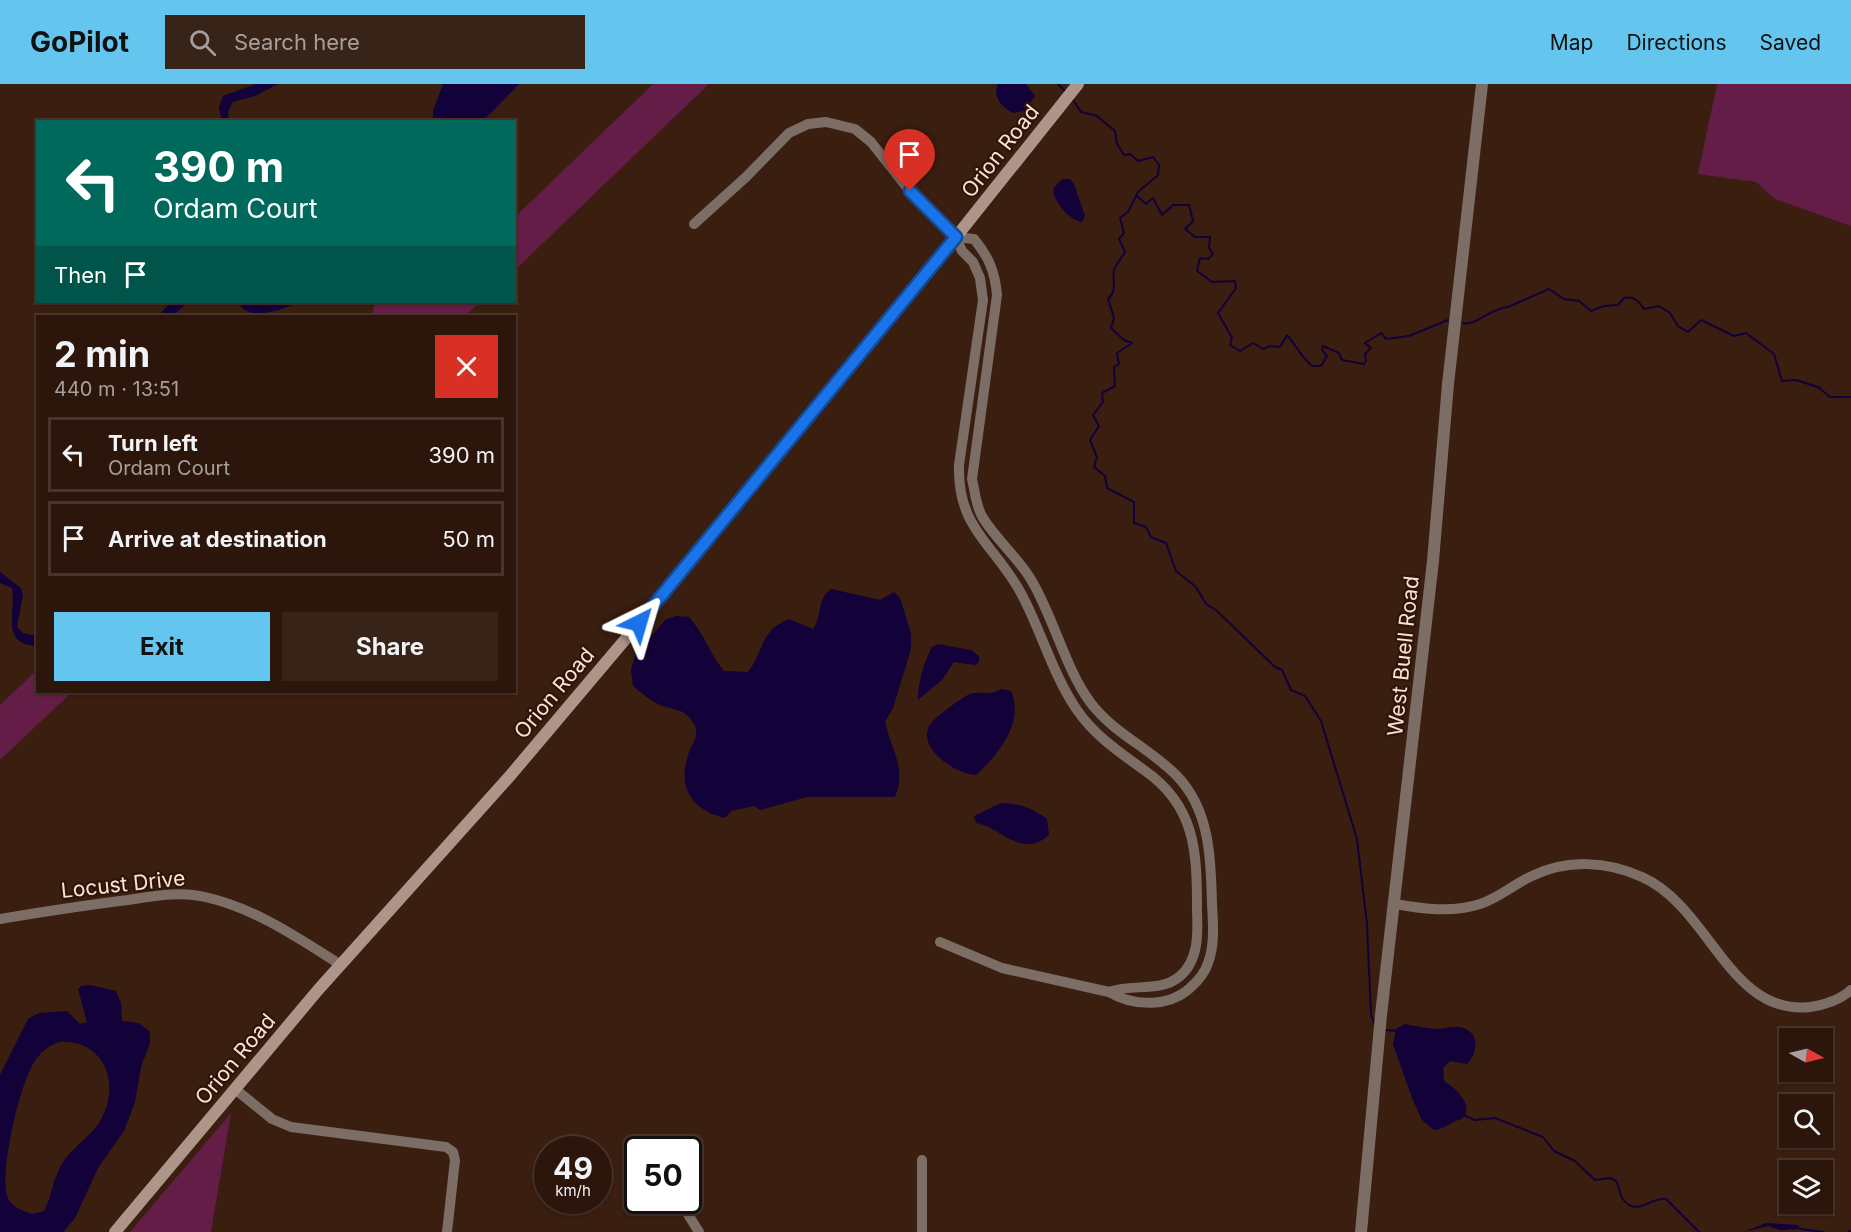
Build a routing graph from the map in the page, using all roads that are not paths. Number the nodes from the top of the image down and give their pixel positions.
1 (1078, 84) edge
2 (1482, 84) edge
3 (694, 224) dead end
4 (956, 237) junction
5 (992, 265) junction
6 (978, 273) junction
7 (979, 324) junction
8 (993, 327) junction
9 (959, 470) junction
10 (973, 472) junction
11 (1048, 615) junction
12 (1035, 621) junction
13 (1104, 718) junction
14 (1094, 731) junction
15 (1211, 871) junction
16 (1197, 872) junction
17 (1395, 904) junction
18 (0, 919) edge
19 (940, 942) dead end
20 (340, 965) junction
21 (1851, 990) edge
22 (1109, 992) junction
23 (235, 1089) junction
24 (922, 1160) dead end
25 (688, 1214) edge
26 (115, 1232) edge
27 (447, 1232) edge
28 (699, 1232) edge
29 (922, 1232) edge
30 (1361, 1232) edge

1 - 4 main road, Orion Road
2 - 17 street, West Buell Road
3 - 4 street
4 - 5 street
4 - 6 street
4 - 20 main road, Orion Road
5 - 6 street
5 - 8 street
6 - 7 street
7 - 8 street
7 - 9 street
8 - 10 street
9 - 10 street
9 - 12 street
10 - 11 street
11 - 12 street
11 - 13 street
12 - 14 street
13 - 14 street
13 - 15 street
14 - 16 street
15 - 16 street
15 - 22 street
16 - 22 street
17 - 21 street
17 - 30 street, West Buell Road
18 - 20 street, Locust Drive
19 - 22 street
20 - 23 main road, Orion Road
23 - 26 main road, Orion Road
23 - 27 street
24 - 29 street
25 - 28 street

